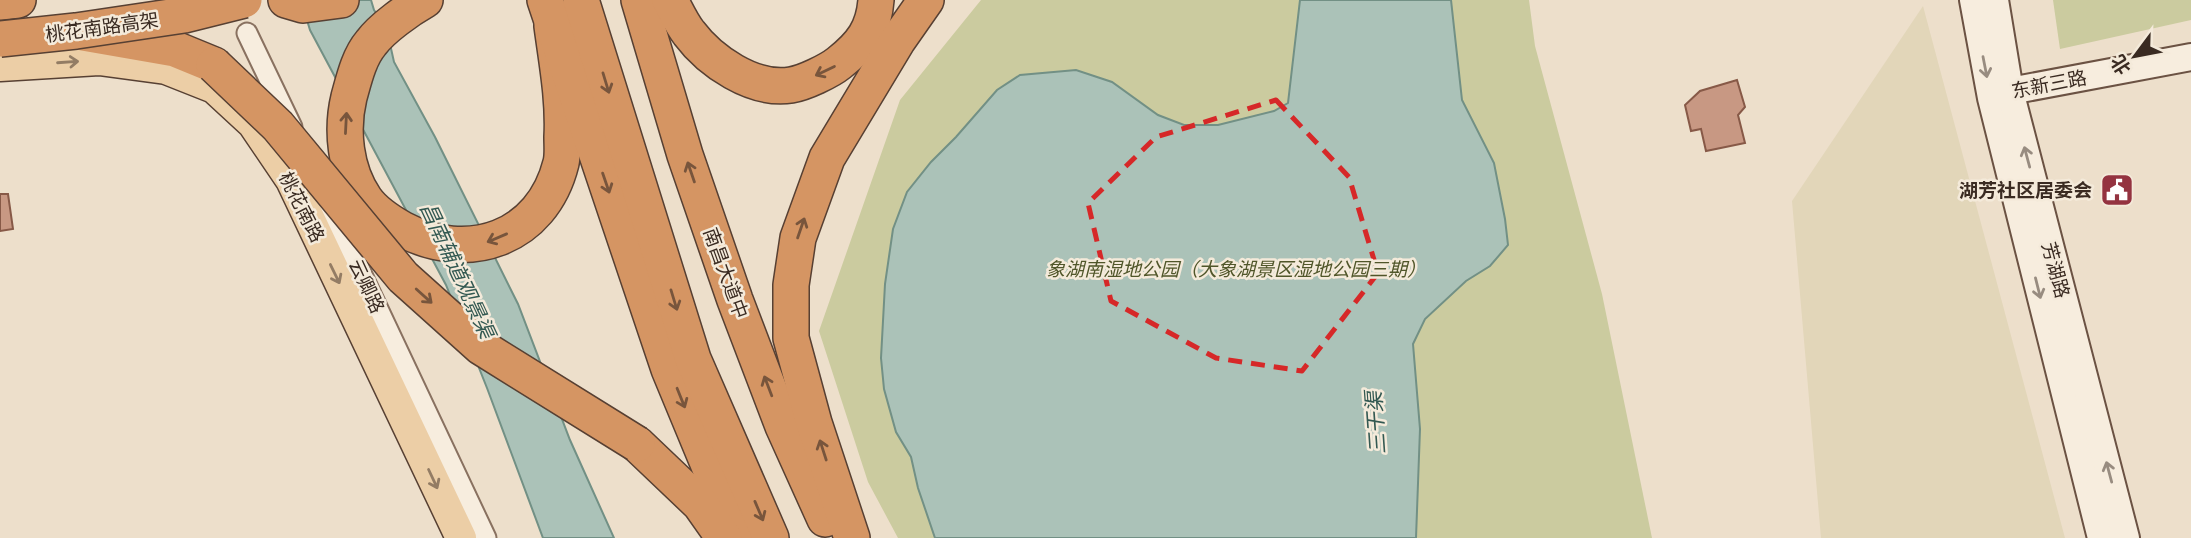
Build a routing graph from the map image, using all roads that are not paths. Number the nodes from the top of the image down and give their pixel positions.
1 (18, 0) edge
2 (286, 0) edge
3 (341, 0) edge
4 (876, 0) edge
5 (898, 0) edge
6 (926, 0) edge
7 (1973, 0) edge
8 (1994, 0) edge
9 (649, 1) edge
10 (0, 2) edge
11 (416, 5) edge
12 (584, 9) edge
13 (549, 13) edge
14 (246, 17) edge
15 (76, 31) junction
16 (0, 39) edge
17 (2191, 57) edge
18 (0, 66) edge
19 (2001, 94) junction
20 (827, 158) junction
21 (461, 538) edge
22 (486, 538) edge
23 (724, 538) edge
24 (738, 538) edge
25 (771, 538) edge
26 (834, 538) edge
27 (852, 538) edge
28 (2101, 538) edge
29 (2126, 538) edge

1 - 10 highway
2 - 3 highway
4 -> 9 highway
5 - 20 highway
6 - 20 highway
7 -> 19 street, 芳湖路
8 - 19 street, 芳湖路
26 -> 9 highway, 南昌大道中
13 -> 11 highway
12 -> 25 highway
13 -> 24 highway
14 - 15 highway, 桃花南路高架, bridge
14 - 22 street, 云卿路
15 - 16 highway, 桃花南路高架, bridge
15 -> 23 highway, bridge
17 - 19 street, 东新三路
18 -> 21 main road, 桃花南路
19 -> 28 street, 芳湖路
29 -> 19 street, 芳湖路
27 -> 20 highway

